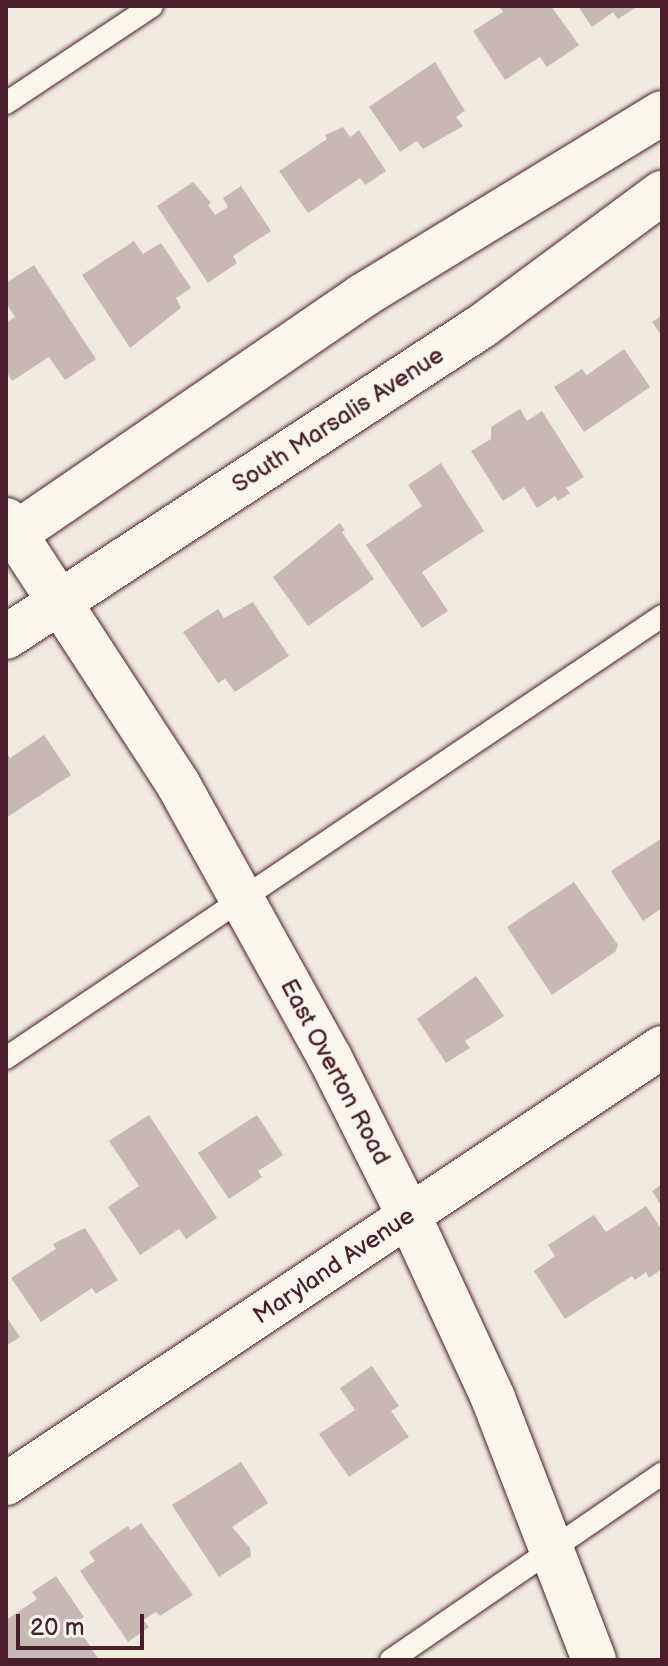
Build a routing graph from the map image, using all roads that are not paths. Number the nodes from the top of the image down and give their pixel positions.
1 (152, 6) edge
2 (6, 103) edge
3 (662, 113) edge
4 (662, 193) edge
5 (9, 531) edge
6 (60, 600) junction
7 (662, 616) edge
8 (6, 637) edge
9 (243, 897) junction
10 (662, 1047) edge
11 (6, 1058) edge
12 (409, 1216) junction
13 (662, 1474) edge
14 (6, 1484) edge
15 (553, 1550) junction
16 (391, 1660) edge
17 (594, 1660) edge

1 - 2 lane
3 - 5 main road
4 - 6 main road, South Marsalis Avenue
5 - 6 main road, East Overton Road
6 - 8 main road, South Marsalis Avenue
6 - 9 main road, East Overton Road
7 - 9 lane
9 - 11 lane
9 - 12 main road, East Overton Road
10 - 12 street, Maryland Avenue
12 - 14 street, Maryland Avenue
12 - 15 main road, East Overton Road
13 - 15 lane
15 - 16 lane
15 - 17 main road, East Overton Road

